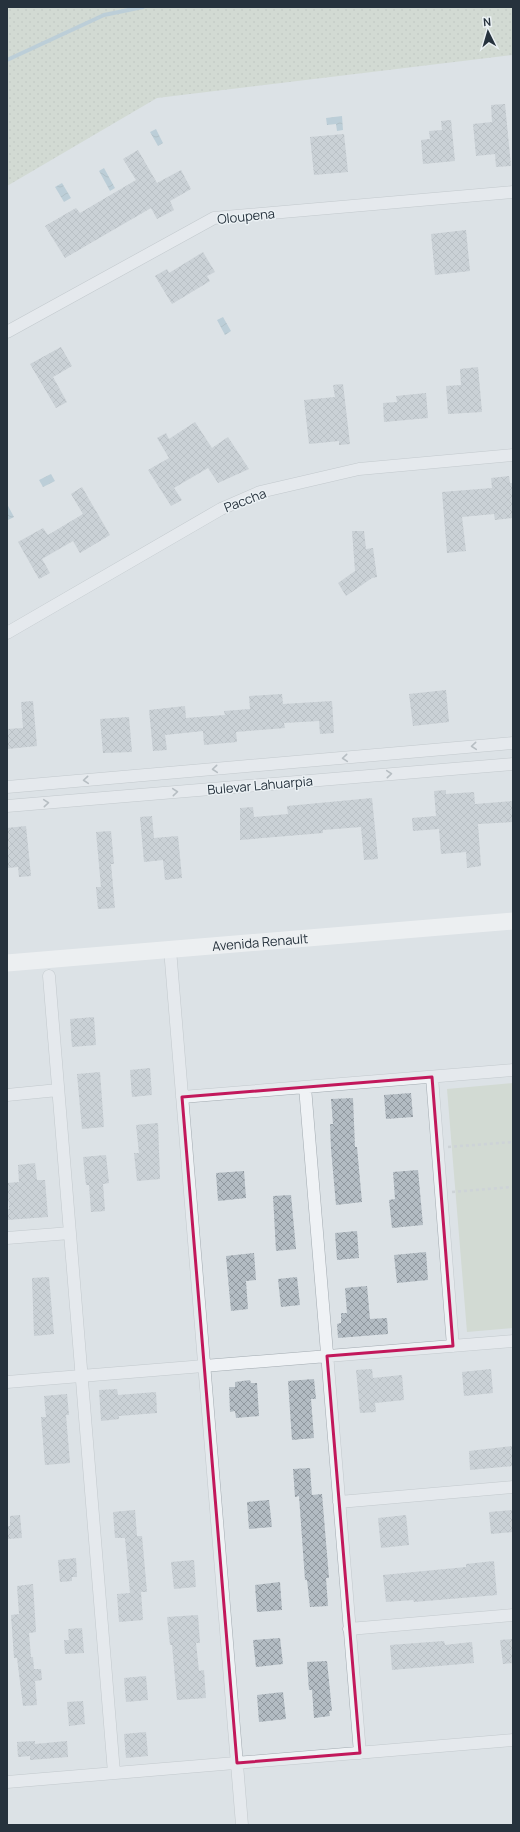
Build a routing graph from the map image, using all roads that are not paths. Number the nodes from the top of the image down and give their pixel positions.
1 (513, 192) edge
2 (7, 332) edge
3 (513, 455) edge
4 (7, 633) edge
5 (513, 743) edge
6 (513, 764) edge
7 (7, 786) edge
8 (7, 806) edge
9 (513, 920) edge
10 (170, 949) junction
11 (7, 963) edge
12 (49, 976) dead end
13 (513, 1070) edge
14 (432, 1076) junction
15 (305, 1087) junction
16 (58, 1090) junction
17 (7, 1095) edge
18 (182, 1097) junction
19 (70, 1233) junction
20 (7, 1238) edge
21 (513, 1342) edge
22 (453, 1346) junction
23 (327, 1356) junction
24 (204, 1366) junction
25 (82, 1376) junction
26 (7, 1382) edge
27 (513, 1487) edge
28 (339, 1502) junction
29 (513, 1615) edge
30 (349, 1629) junction
31 (513, 1740) edge
32 (360, 1753) junction
33 (237, 1763) junction
34 (114, 1773) junction
35 (7, 1779) edge
36 (242, 1825) edge

1 - 2 street, Oloupena
3 - 4 street, Paccha
5 -> 7 street
8 -> 6 street, Bulevar Lahuarpia
9 - 10 street, Avenida Renault
10 - 11 street, Avenida Renault
10 - 18 street
12 - 16 street
13 - 14 street
14 - 15 street
14 - 22 street
15 - 18 street
15 - 23 street
16 - 17 street
16 - 19 street
18 - 24 street
19 - 20 street
19 - 25 street
21 - 22 street
22 - 23 street
23 - 24 street
23 - 28 street
24 - 25 street
24 - 33 street
25 - 26 street
25 - 34 street
27 - 28 street
28 - 30 street
29 - 30 street
30 - 32 street
31 - 32 street
32 - 33 street
33 - 34 street
33 - 36 street
34 - 35 street

